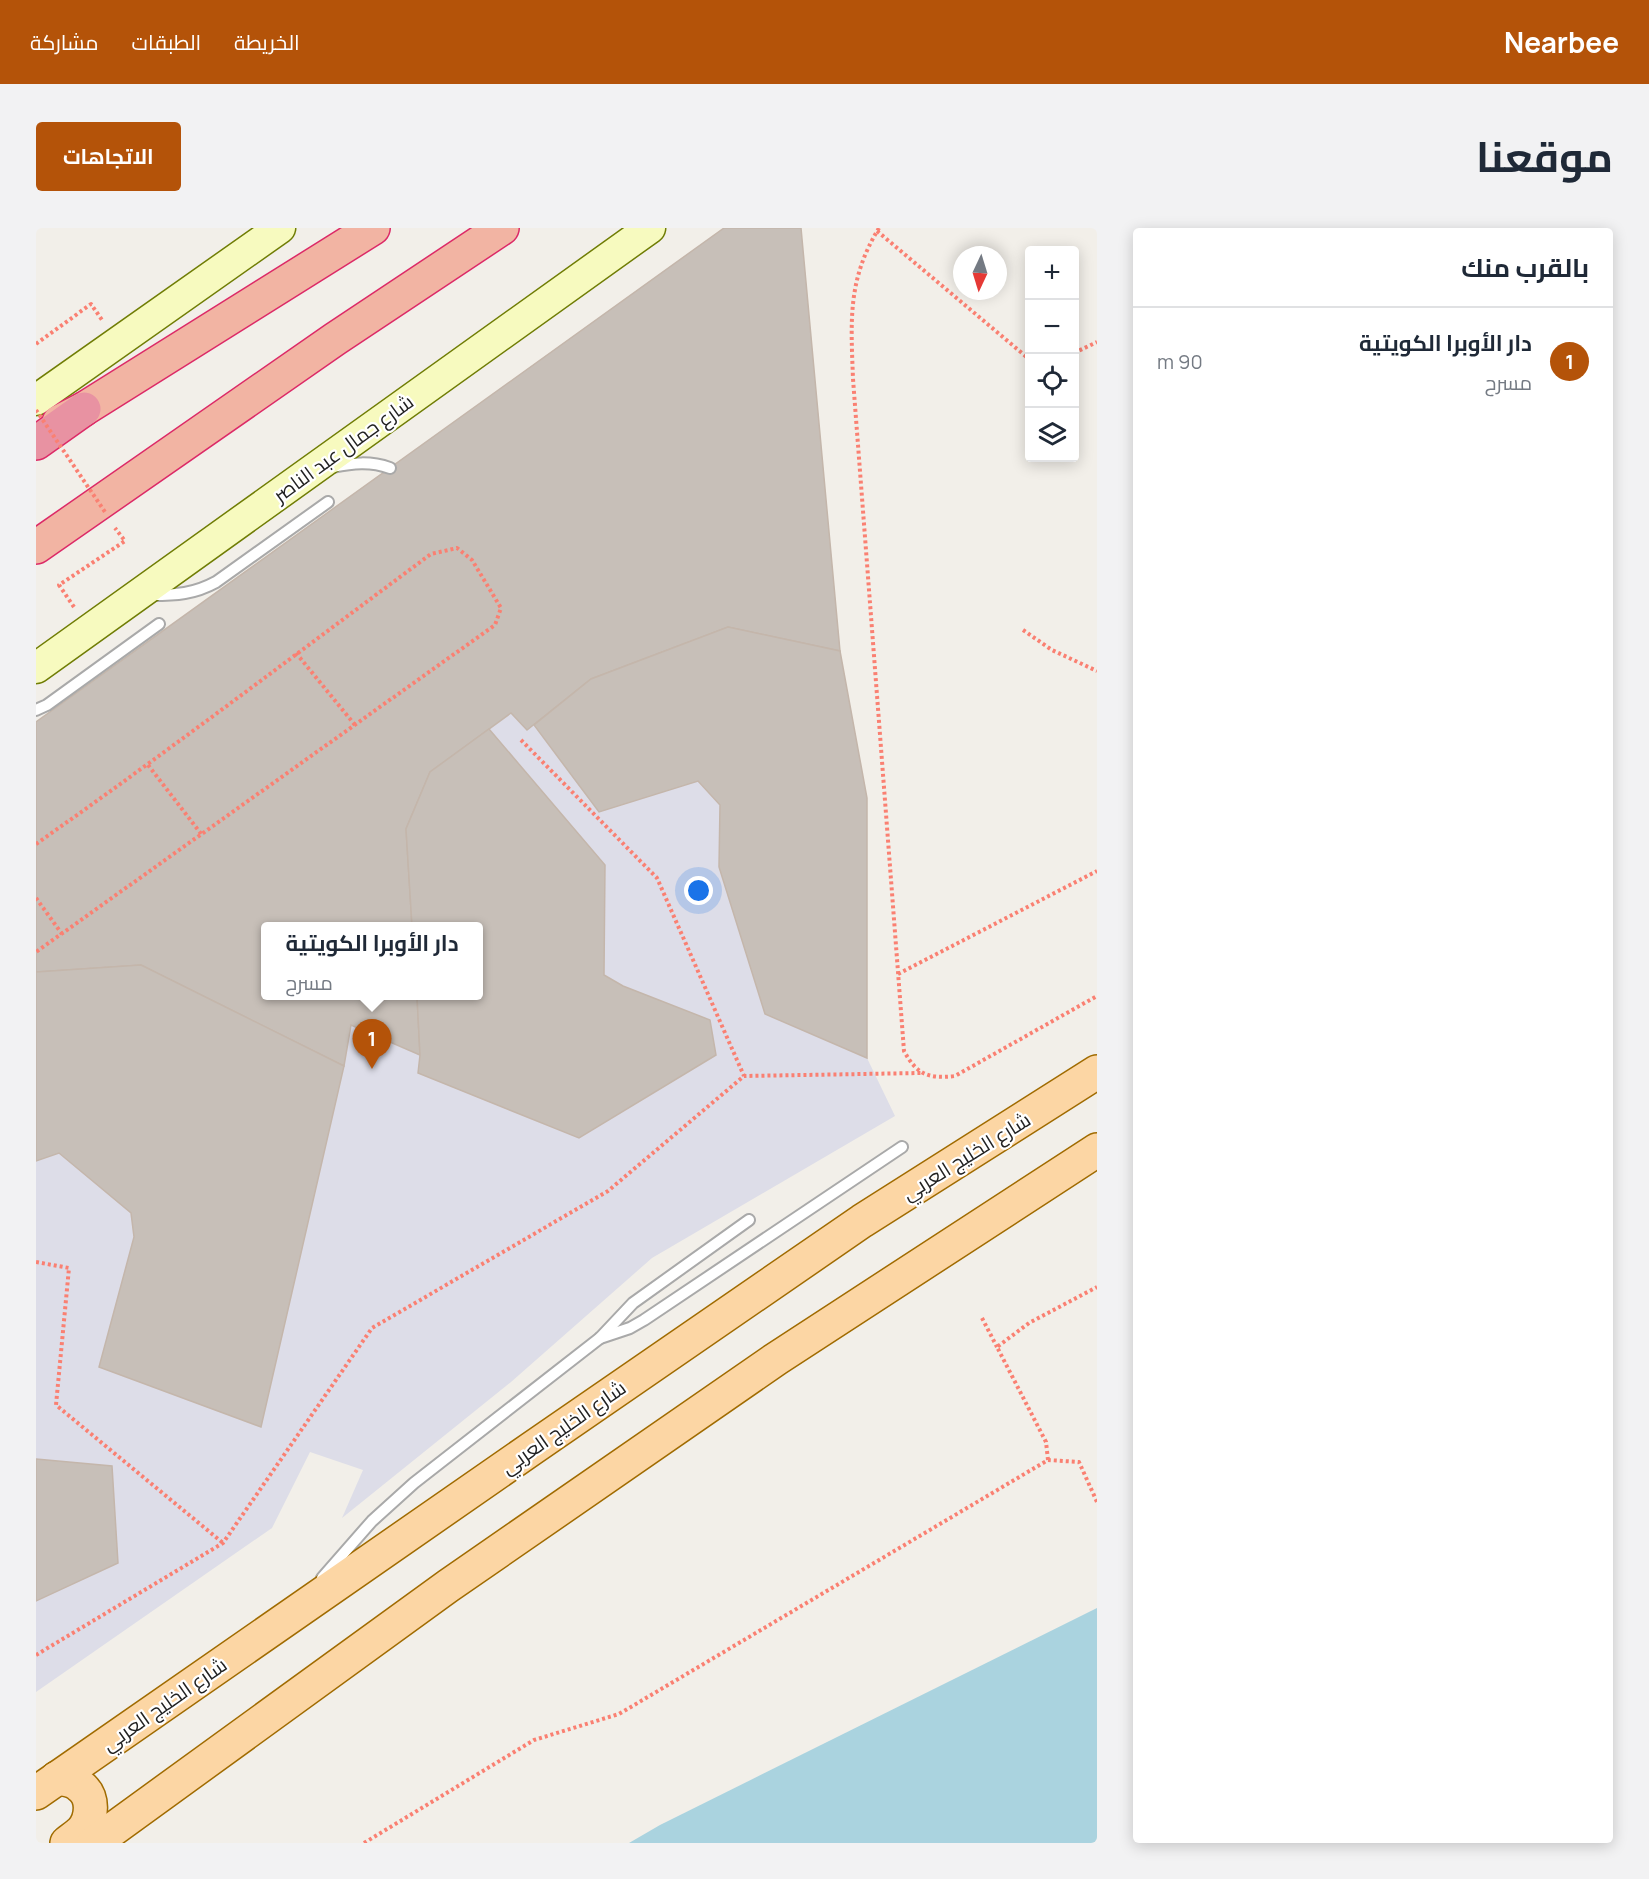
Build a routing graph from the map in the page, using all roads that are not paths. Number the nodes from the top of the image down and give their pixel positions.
1 (280, 228) edge
2 (373, 228) edge
3 (502, 228) edge
4 (650, 228) edge
5 (36, 400) edge
6 (84, 409) junction
7 (36, 434) edge
8 (36, 443) edge
9 (390, 468) dead end
10 (312, 471) junction
11 (328, 502) dead end
12 (36, 547) edge
13 (139, 594) junction
14 (159, 624) dead end
15 (36, 668) edge
16 (36, 710) edge
17 (1097, 1072) edge
18 (902, 1147) dead end
19 (1097, 1150) edge
20 (749, 1220) dead end
21 (600, 1338) junction
22 (286, 1619) junction
23 (47, 1785) edge
24 (67, 1843) edge
25 (94, 1843) edge

1 - 5 main road
2 - 6 highway
3 - 12 highway
4 - 10 main road, شارع جمال عبد الناصر
6 - 7 highway
6 - 8 highway
9 - 10 lane
10 - 13 main road, شارع جمال عبد الناصر
11 - 13 lane
13 - 15 main road, شارع جمال عبد الناصر
14 - 16 lane
17 - 22 main road, شارع الخليج العربي
18 - 21 lane
19 - 25 main road
20 - 21 lane
21 - 22 lane
22 - 23 main road, شارع الخليج العربي
23 - 24 main road

